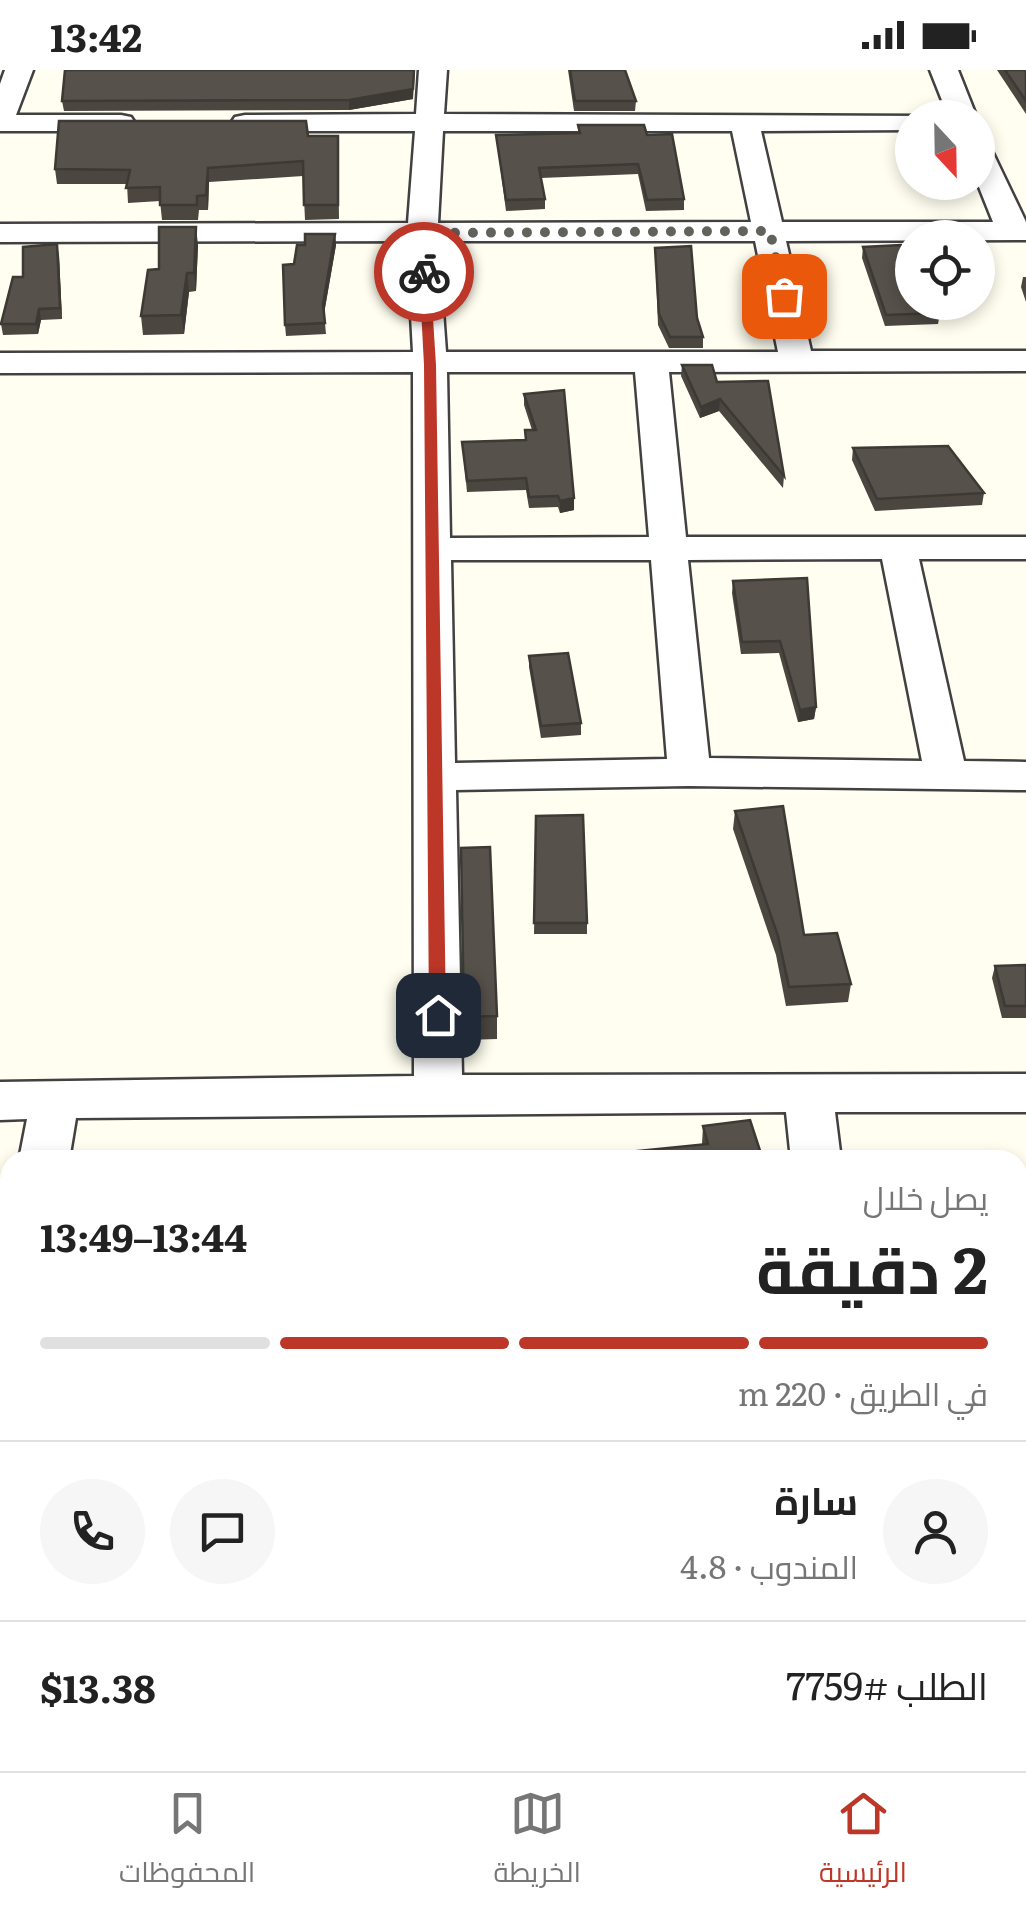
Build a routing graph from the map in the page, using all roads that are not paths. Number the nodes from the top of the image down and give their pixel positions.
1 (18, 70) edge
2 (433, 70) edge
3 (944, 70) edge
4 (956, 100) edge
5 (0, 121) edge
6 (745, 122) junction
7 (895, 122) edge
8 (156, 123) edge
9 (215, 123) edge
10 (431, 123) junction
11 (995, 184) edge
12 (1019, 230) edge
13 (770, 231) junction
14 (0, 233) edge
15 (422, 233) junction
16 (1026, 361) edge
17 (797, 362) junction
18 (0, 363) edge
19 (651, 364) junction
20 (430, 365) junction
21 (898, 547) junction
22 (668, 548) junction
23 (1026, 548) edge
24 (433, 549) junction
25 (689, 772) junction
26 (946, 776) junction
27 (1026, 776) edge
28 (435, 777) junction
29 (1026, 1093) edge
30 (438, 1094) junction
31 (808, 1094) junction
32 (0, 1101) edge
33 (55, 1101) junction
34 (46, 1150) edge
35 (815, 1150) edge

1 - 5 street
2 - 10 street
3 - 4 street
5 - 8 street
6 - 7 street
6 - 10 street
6 - 13 street
9 - 10 street
10 - 15 street
11 - 12 street
12 - 13 street
13 - 15 street
13 - 17 street
14 - 15 street
15 - 20 street
16 - 17 street
17 - 19 street
18 - 20 street
19 - 20 street
19 - 22 street
20 - 24 street
21 - 22 street
21 - 23 street
21 - 26 street
22 - 24 street
22 - 25 street
24 - 28 street
25 - 26 street
25 - 28 street
26 - 27 street
28 - 30 street
29 - 31 street
30 - 31 street
30 - 33 street
31 - 35 street
32 - 33 street
33 - 34 street

